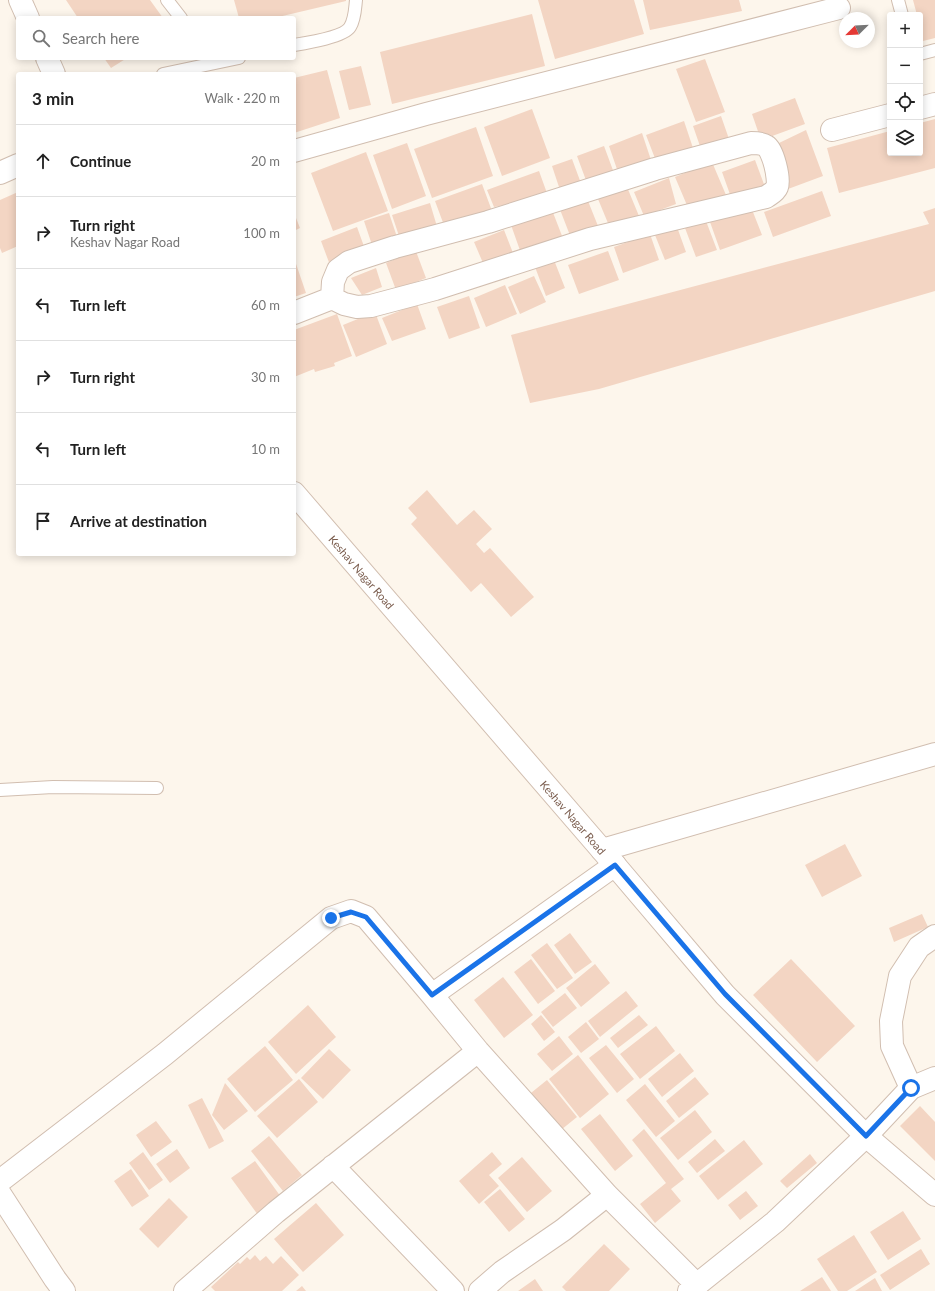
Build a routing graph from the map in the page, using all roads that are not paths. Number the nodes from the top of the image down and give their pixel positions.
1 (20, 0) edge
2 (167, 0) edge
3 (356, 0) edge
4 (898, 0) edge
5 (839, 8) dead end
6 (901, 12) edge
7 (27, 16) edge
8 (179, 16) edge
9 (296, 45) edge
10 (935, 50) edge
11 (923, 53) edge
12 (48, 60) edge
13 (214, 61) edge
14 (53, 72) edge
15 (171, 72) edge
16 (935, 104) edge
17 (923, 107) edge
18 (887, 116) edge
19 (832, 130) dead end
20 (296, 150) edge
21 (16, 166) edge
22 (0, 173) edge
23 (332, 298) junction
24 (296, 312) edge
25 (296, 495) edge
26 (935, 754) edge
27 (157, 788) dead end
28 (0, 790) edge
29 (608, 857) junction
30 (935, 936) edge
31 (432, 995) junction
32 (478, 1051) junction
33 (935, 1078) edge
34 (911, 1088) junction
35 (866, 1136) junction
36 (333, 1166) junction
37 (0, 1181) edge
38 (0, 1194) edge
39 (607, 1195) junction
40 (935, 1195) edge
41 (693, 1288) edge
42 (193, 1289) edge
43 (64, 1291) edge
44 (453, 1291) edge
45 (480, 1291) edge

1 - 7 street
2 - 8 lane
3 - 9 lane
4 - 6 lane
5 - 20 street
10 - 11 lane
12 - 14 street
13 - 15 lane
16 - 17 street
18 - 19 street
21 - 22 street
23 - 23 street
23 - 24 street
25 - 29 street, Keshav Nagar Road
26 - 29 street
27 - 28 lane
29 - 31 street
29 - 35 street, Keshav Nagar Road
30 - 34 street
31 - 32 street
31 - 37 street
32 - 36 street
32 - 39 street
33 - 34 street
34 - 35 street
35 - 40 street, Keshav Nagar Road
35 - 41 street
36 - 42 street
36 - 44 street
38 - 43 street
39 - 41 street
39 - 45 street

